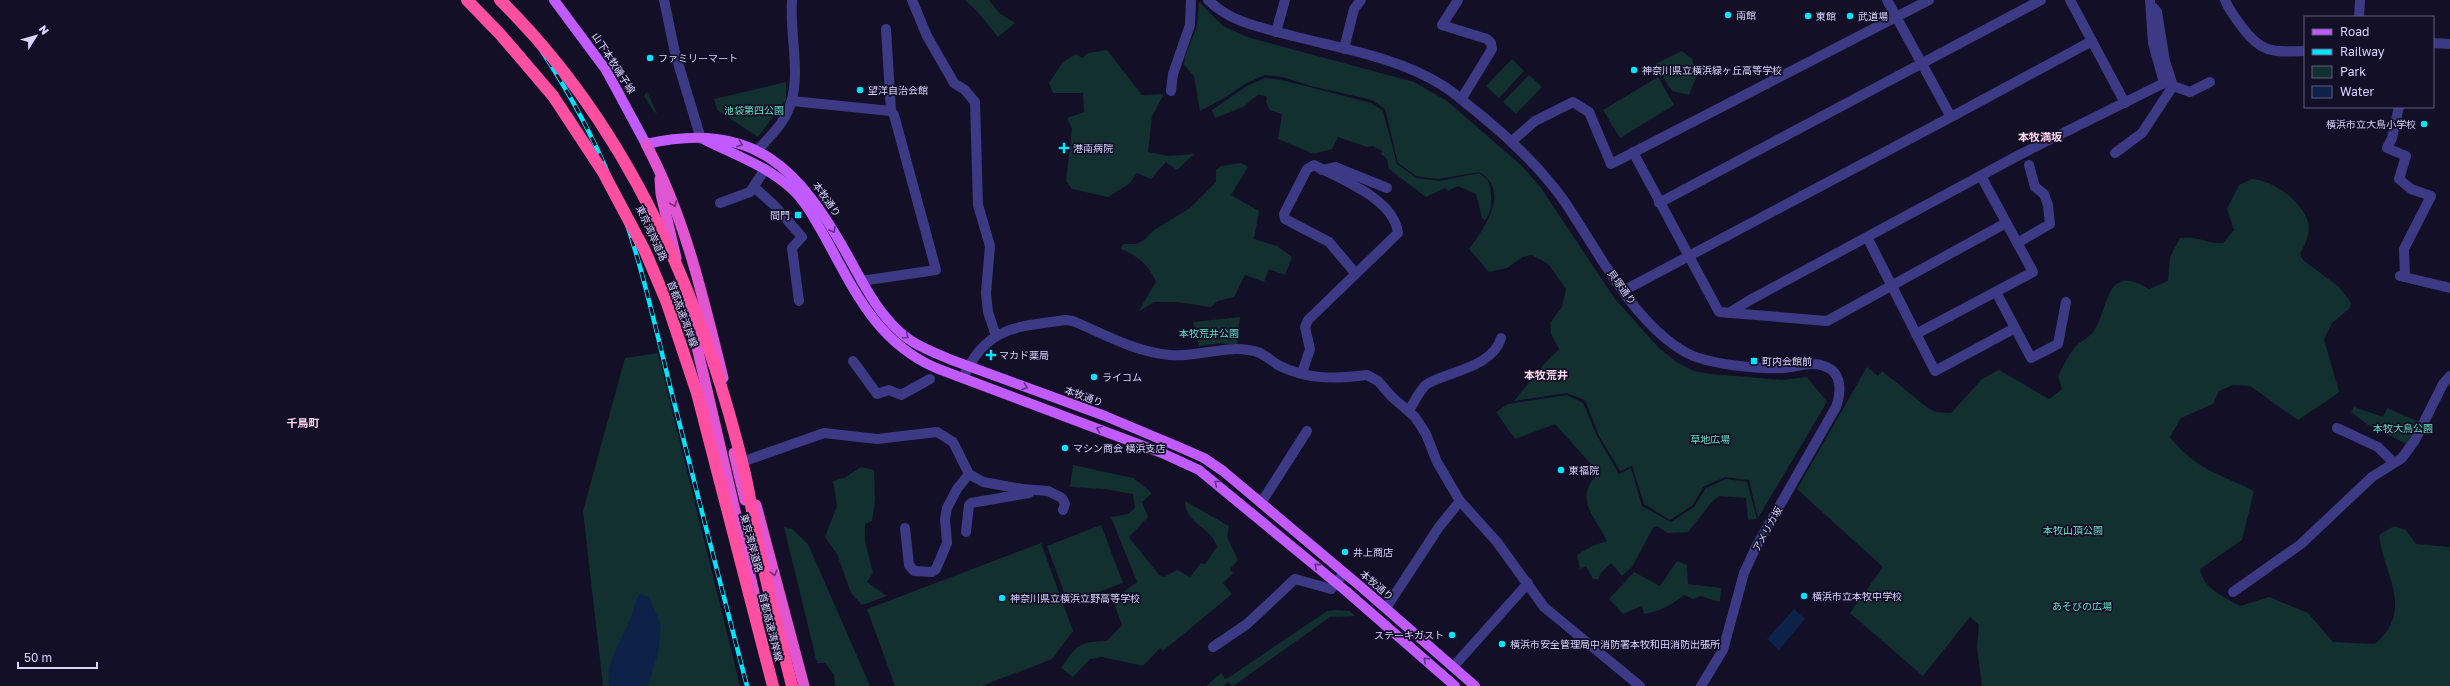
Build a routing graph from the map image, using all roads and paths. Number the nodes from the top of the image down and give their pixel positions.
1 (467, 0) edge
2 (472, 0) edge
3 (497, 0) edge
4 (500, 0) edge
5 (554, 0) edge
6 (664, 0) edge
7 (792, 0) edge
8 (912, 0) edge
9 (1191, 0) edge
10 (1208, 0) edge
11 (1285, 0) edge
12 (1361, 0) edge
13 (1458, 0) edge
14 (1887, 0) edge
15 (1929, 0) edge
16 (2041, 0) edge
17 (2070, 0) edge
18 (2225, 0) edge
19 (2360, 0) edge
20 (2150, 2) edge
21 (2359, 16) edge
22 (1896, 18) junction
23 (886, 29) dead end
24 (1276, 32) junction
25 (2092, 41) junction
26 (2434, 43) edge
27 (2450, 44) edge
28 (1344, 49) junction
29 (2304, 51) edge
30 (1921, 64) junction
31 (2210, 82) dead end
32 (2173, 86) junction
33 (1171, 91) dead end
34 (1462, 98) junction
35 (792, 102) junction
36 (2125, 102) junction
37 (2399, 108) edge
38 (891, 111) junction
39 (1950, 117) junction
40 (701, 138) junction
41 (1512, 141) junction
42 (646, 144) junction
43 (757, 151) junction
44 (1633, 152) junction
45 (2115, 153) dead end
46 (2025, 159) junction
47 (659, 168) junction
48 (765, 169) junction
49 (1322, 170) junction
50 (1981, 176) junction
51 (754, 187) junction
52 (1387, 188) dead end
53 (720, 203) dead end
54 (1659, 203) junction
55 (2006, 223) junction
56 (1867, 237) junction
57 (2017, 243) junction
58 (1688, 257) junction
59 (1356, 274) junction
60 (861, 281) junction
61 (1892, 285) junction
62 (2450, 288) edge
63 (1623, 291) junction
64 (1996, 292) junction
65 (799, 301) dead end
66 (2066, 302) dead end
67 (1729, 313) junction
68 (2015, 328) junction
69 (1916, 334) junction
70 (996, 336) junction
71 (1501, 338) dead end
72 (853, 361) dead end
73 (968, 366) junction
74 (1302, 373) junction
75 (2450, 376) edge
76 (1837, 377) joint
77 (963, 378) junction
78 (930, 379) dead end
79 (1409, 410) junction
80 (2337, 428) dead end
81 (1307, 431) dead end
82 (744, 462) junction
83 (2393, 462) junction
84 (726, 467) junction
85 (970, 474) junction
86 (1048, 491) junction
87 (1460, 500) junction
88 (1261, 504) junction
89 (1062, 510) dead end
90 (904, 528) dead end
91 (966, 532) dead end
92 (1344, 573) junction
93 (1337, 583) junction
94 (1528, 583) junction
95 (2233, 592) dead end
96 (1386, 608) junction
97 (1213, 647) dead end
98 (1453, 667) junction
99 (773, 686) edge
100 (788, 686) edge
101 (792, 686) edge
102 (804, 686) edge
103 (1455, 686) edge
104 (1475, 686) edge
105 (1640, 686) edge
106 (1701, 686) edge

1 - 99 highway, 首都高速湾岸線, bridge
2 - 99 highway, 東京湾岸道路, bridge
3 - 100 highway, 東京湾岸道路, bridge
4 - 101 highway, 首都高速湾岸線, bridge
5 - 42 main road, 山下本牧磯子線
6 - 40 street
7 - 35 street
8 - 70 street
9 - 33 street
10 - 24 street, 貝塚通り
11 - 24 street
12 - 28 street
13 - 34 street
14 - 22 street
15 - 22 street
16 - 30 street
17 - 25 street
18 - 29 street
19 - 21 street
20 - 32 street
20 - 36 street
22 - 30 street
22 - 44 street
23 - 38 street
24 - 28 street, 貝塚通り
25 - 36 street
25 - 39 street
26 - 27 street
28 - 34 street, 貝塚通り
30 - 39 street
30 - 54 street
31 - 32 street
32 - 45 street
34 - 41 street, 貝塚通り
35 - 38 street
35 - 43 street
36 - 46 street
37 - 62 street
38 - 60 street
39 - 58 street
40 - 42 main road, 本牧通り
40 -> 43 main road, 本牧通り
40 - 48 main road, 本牧通り
41 - 44 street
41 - 63 street, 貝塚通り
42 - 47 highway, 東京湾岸道路
43 -> 60 main road, 本牧通り
44 - 54 street
46 - 50 street
46 - 57 street
47 -> 82 highway, 東京湾岸道路
47 - 84 highway, 東京湾岸道路
48 - 51 street
48 - 77 main road, 本牧通り
49 - 52 street
49 - 59 street
49 - 59 street
50 - 55 street
50 - 56 street
51 - 53 street
51 - 65 street
54 - 58 street
55 - 57 street
55 - 61 street
56 - 61 street
56 - 67 street
57 - 64 street
58 - 63 street
58 - 67 street
59 - 74 street
60 -> 73 main road, 本牧通り
61 - 67 street
61 - 69 street
63 - 76 street, 貝塚通り
64 - 68 street
64 - 69 street
66 - 68 street
68 - 69 street
70 - 73 street
70 - 74 street
71 - 79 street
72 - 78 street
73 - 77 street
73 -> 88 main road, 本牧通り
74 - 79 street
75 - 83 street
76 - 106 street, アメリカ坂
93 -> 77 main road, 本牧通り
79 - 87 street
80 - 83 street
81 - 88 street
82 - 84 street
82 - 85 street
82 -> 102 highway, 東京湾岸道路
83 - 95 street
84 - 99 highway, 東京湾岸道路
85 - 86 street
85 - 90 street
86 - 89 street
86 - 91 street
87 - 94 street
87 - 96 street
88 - 92 main road, 本牧通り
92 - 93 street
92 - 96 main road, 本牧通り
93 - 97 street
103 -> 93 main road, 本牧通り
94 - 98 street
94 - 105 street
96 - 98 main road, 本牧通り
98 - 104 main road, 本牧通り

